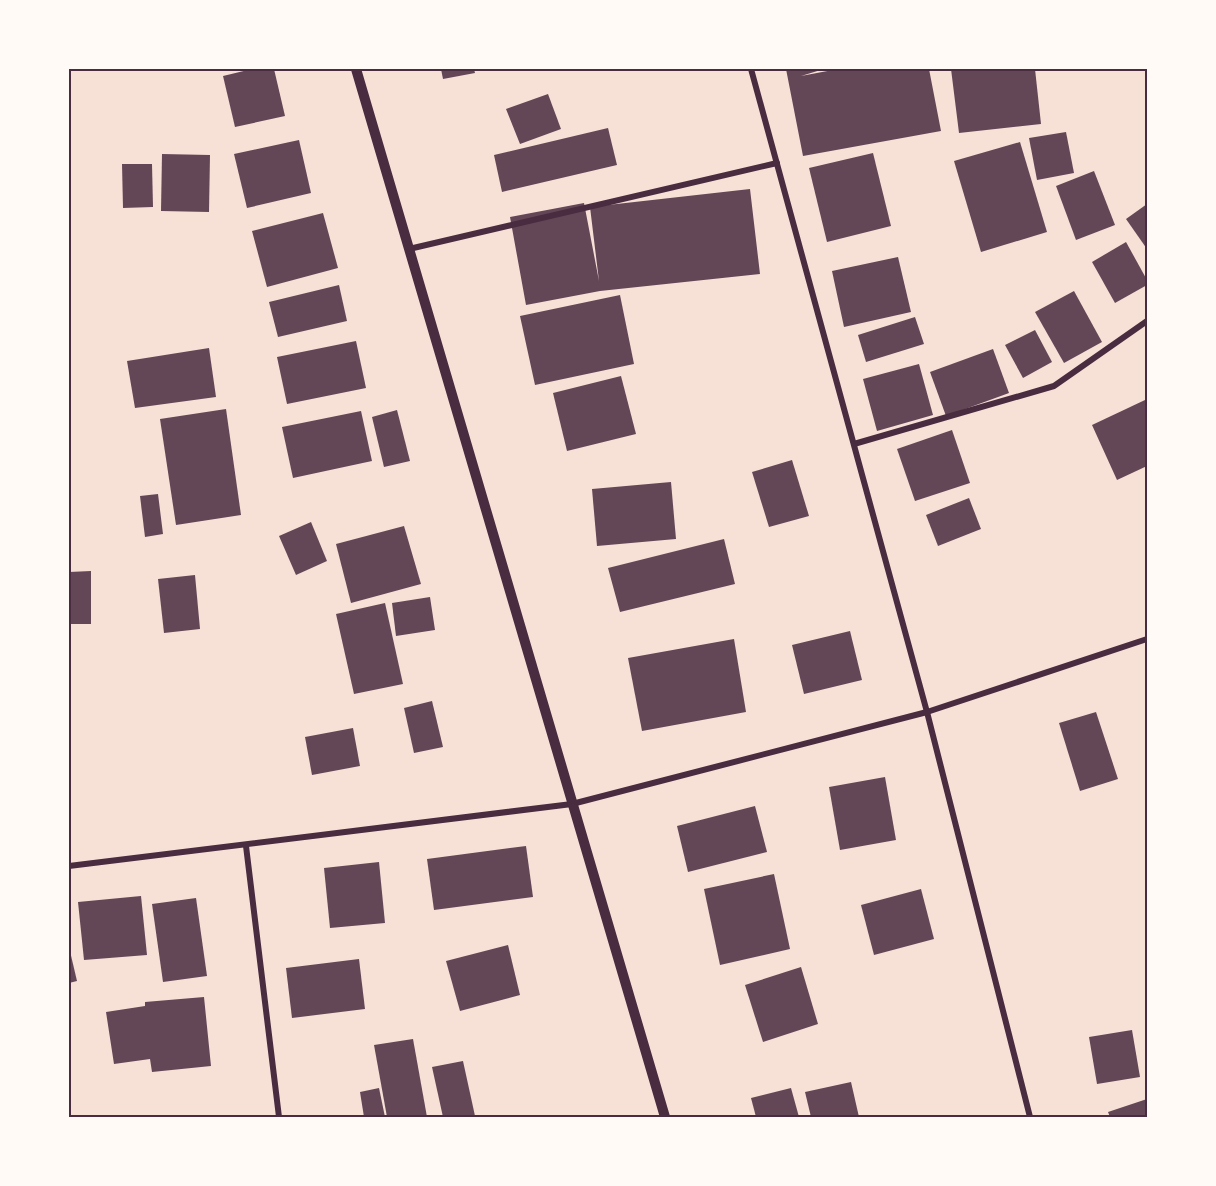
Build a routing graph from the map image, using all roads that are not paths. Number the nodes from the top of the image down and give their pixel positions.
1 (356, 69) edge
2 (752, 69) edge
3 (777, 163) junction
4 (409, 249) junction
5 (1147, 321) edge
6 (854, 444) junction
7 (1147, 639) edge
8 (927, 712) junction
9 (572, 804) junction
10 (246, 846) junction
11 (69, 866) edge
12 (279, 1117) edge
13 (665, 1117) edge
14 (1030, 1117) edge

1 - 4 street
2 - 3 street
3 - 4 street
3 - 6 street
4 - 9 street
5 - 6 street
6 - 8 street
7 - 8 street
8 - 9 street
8 - 14 street
9 - 10 street
9 - 13 street
10 - 11 street
10 - 12 street

